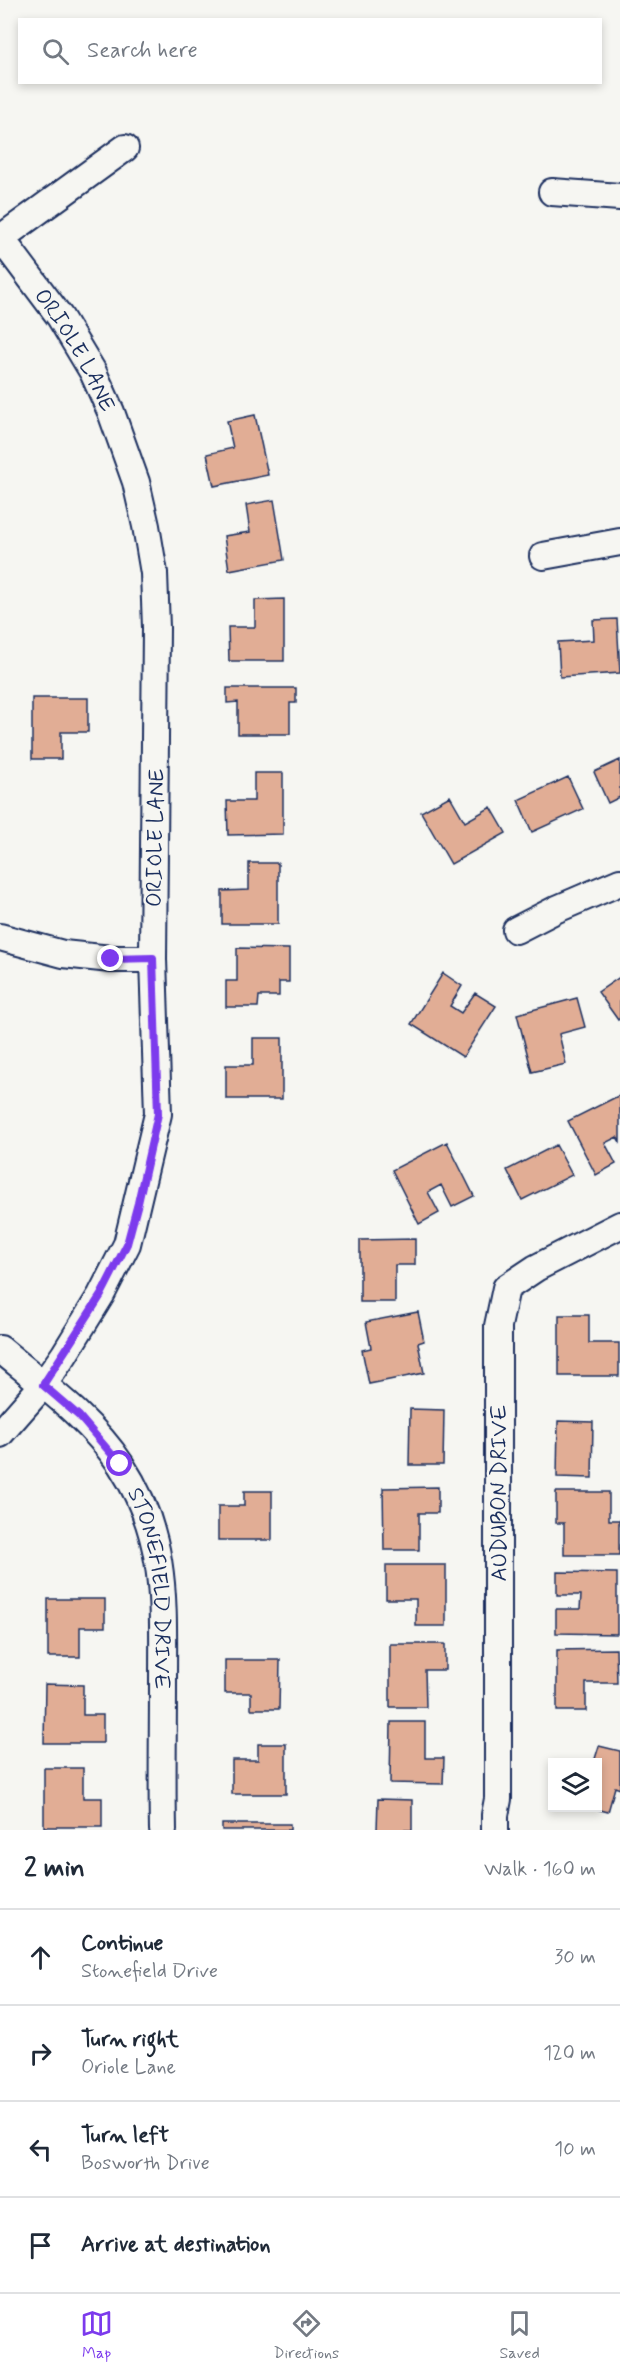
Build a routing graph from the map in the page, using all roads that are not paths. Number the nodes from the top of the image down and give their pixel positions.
1 (125, 148) dead end
2 (552, 192) dead end
3 (620, 197) edge
4 (0, 237) edge
5 (620, 542) edge
6 (543, 556) dead end
7 (620, 882) edge
8 (516, 930) dead end
9 (0, 937) edge
10 (153, 958) junction
11 (620, 1225) edge
12 (0, 1349) edge
13 (43, 1385) junction
14 (0, 1434) edge
15 (163, 1830) edge
16 (495, 1830) edge

1 - 4 street
2 - 3 street
4 - 10 street, ORIOLE LANE
5 - 6 street
7 - 8 street
9 - 10 street
10 - 13 street, ORIOLE LANE
11 - 16 street, AUDUBON DRIVE
12 - 13 street, STONEFIELD DRIVE
13 - 14 street, ORIOLE LANE
13 - 15 street, STONEFIELD DRIVE

